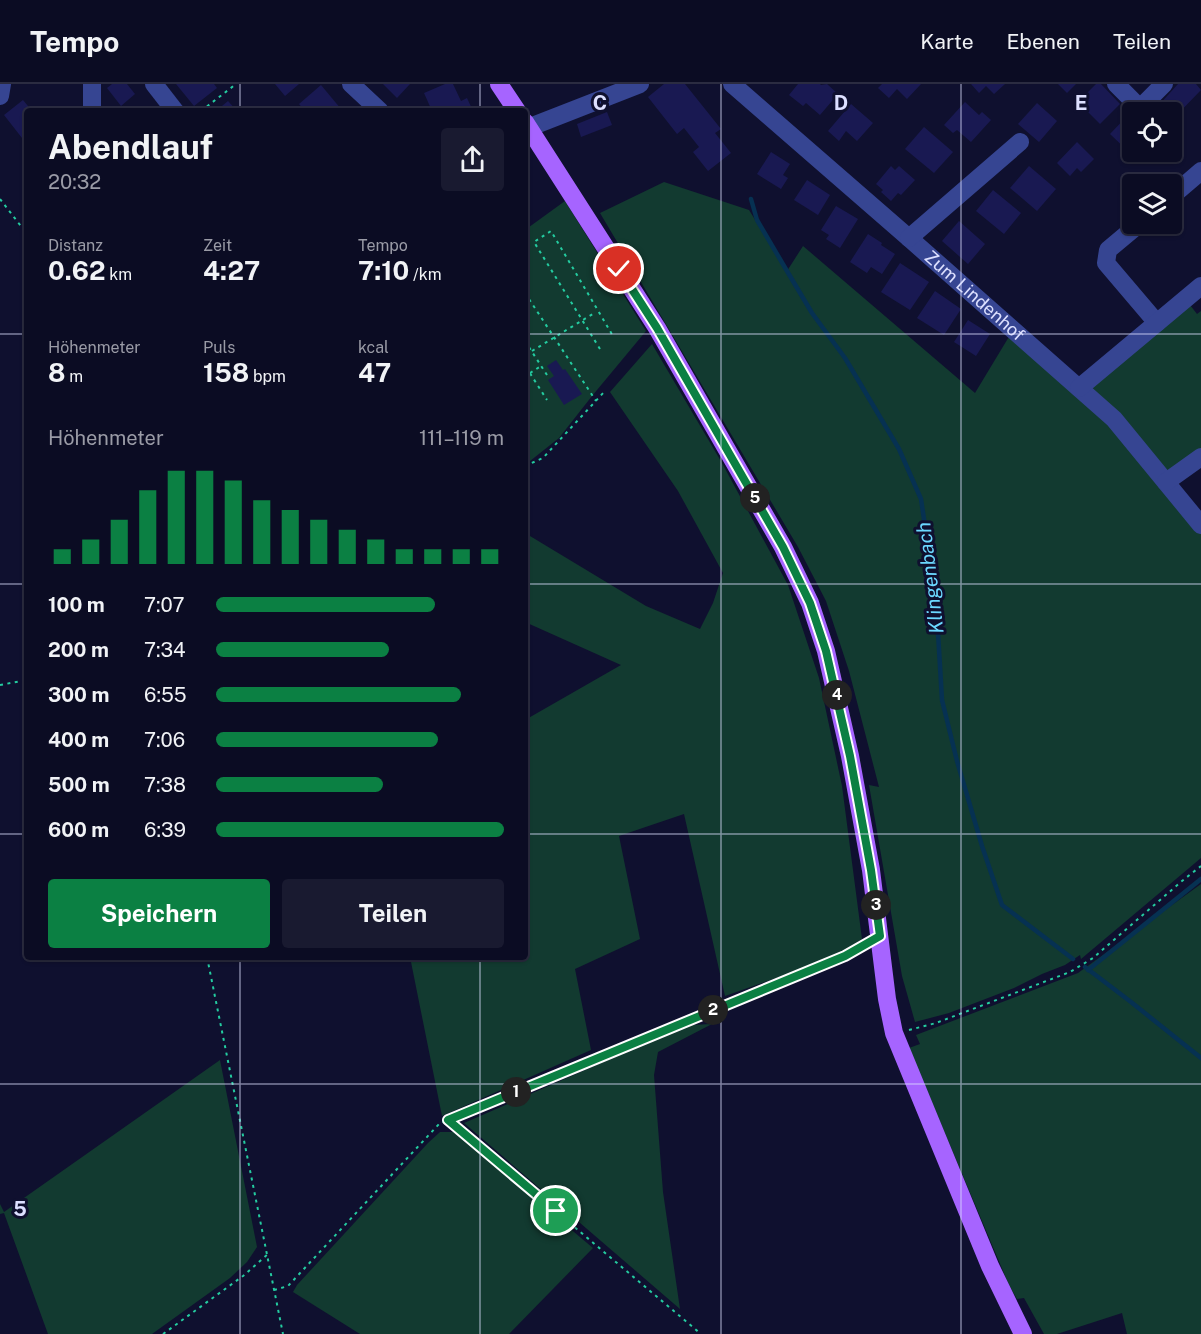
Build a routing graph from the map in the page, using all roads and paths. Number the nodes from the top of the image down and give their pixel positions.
1 (2, 84) edge
2 (92, 84) edge
3 (154, 84) edge
4 (237, 84) edge
5 (351, 84) edge
6 (499, 84) edge
7 (640, 84) edge
8 (732, 84) edge
9 (1116, 84) edge
10 (1164, 84) edge
11 (0, 96) edge
12 (92, 108) edge
13 (173, 108) edge
14 (205, 108) edge
15 (377, 108) edge
16 (515, 108) edge
17 (528, 125) edge
18 (528, 129) edge
19 (1020, 142) dead end
20 (1201, 171) edge
21 (1182, 187) edge
22 (0, 200) edge
23 (24, 230) edge
24 (1127, 234) edge
25 (909, 238) junction
26 (1201, 286) edge
27 (528, 298) edge
28 (597, 311) junction
29 (582, 321) junction
30 (1156, 323) junction
31 (613, 336) dead end
32 (554, 337) junction
33 (528, 345) edge
34 (600, 349) dead end
35 (532, 351) junction
36 (541, 366) junction
37 (528, 371) edge
38 (530, 373) junction
39 (547, 375) dead end
40 (1079, 388) junction
41 (605, 391) dead end
42 (547, 400) dead end
43 (596, 402) junction
44 (1201, 457) edge
45 (528, 465) edge
46 (1166, 482) junction
47 (1201, 525) edge
48 (24, 681) edge
49 (0, 685) edge
50 (1201, 866) edge
51 (880, 936) junction
52 (208, 960) edge
53 (894, 1033) junction
54 (448, 1120) junction
55 (268, 1254) junction
56 (274, 1290) junction
57 (163, 1334) edge
58 (283, 1334) edge
59 (701, 1334) edge
60 (1023, 1334) edge

1 - 11 street
2 - 12 street
3 - 13 street
4 - 14 path
5 - 15 street
6 - 16 main road
7 - 17 street
8 - 25 street, Zum Lindenhof
9 - 10 street
18 - 51 main road
19 - 25 street
20 - 21 street
22 - 23 path
24 - 30 street
25 - 40 street, Zum Lindenhof
26 - 30 street
27 - 32 path
28 - 29 path
28 - 29 path
28 - 31 path
29 - 32 path
29 - 34 path
30 - 40 street
32 - 35 path
32 - 43 path
33 - 35 path
35 - 36 path
36 - 38 path
36 - 39 path
37 - 38 path
38 - 42 path
40 - 46 street, Zum Lindenhof
41 - 43 path
43 - 45 path
44 - 46 street
46 - 47 street, Zum Lindenhof
48 - 49 path
50 - 53 path
51 - 53 main road
51 - 54 path
52 - 55 path
53 - 60 main road
54 - 56 path
54 - 59 path
55 - 56 path
55 - 57 path
56 - 58 path

